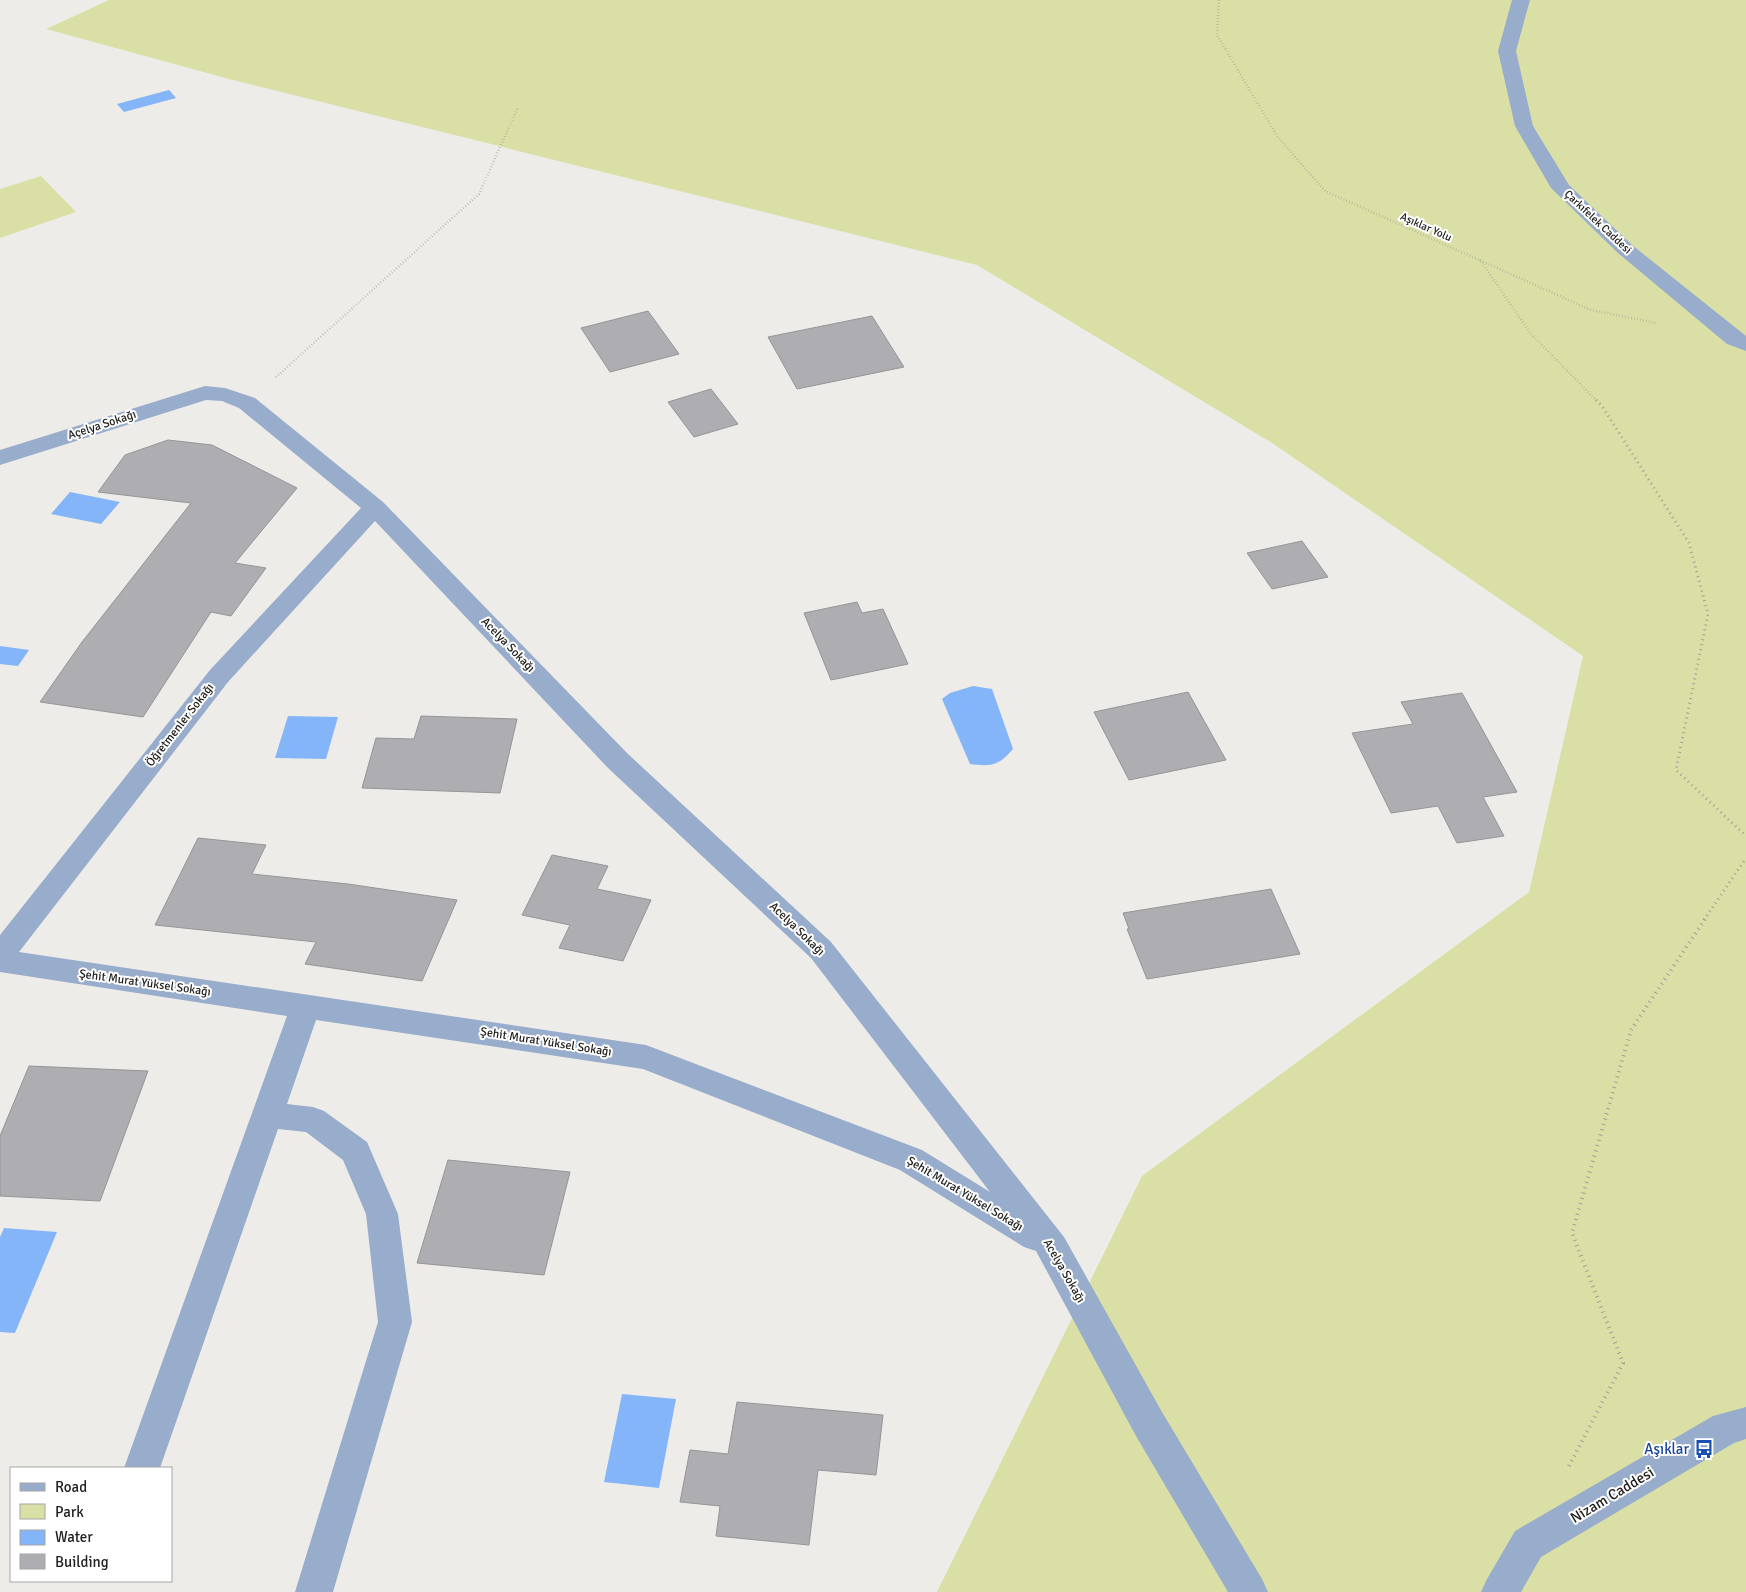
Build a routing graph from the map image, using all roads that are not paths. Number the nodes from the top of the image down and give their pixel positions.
1 (1521, 0) edge
2 (1746, 344) edge
3 (205, 392) joint
4 (0, 458) edge
5 (375, 507) junction
6 (0, 956) edge
7 (0, 961) edge
8 (306, 1006) junction
9 (268, 1115) junction
10 (1052, 1247) junction
11 (1746, 1423) edge
12 (142, 1467) edge
13 (314, 1592) edge
14 (1249, 1592) edge
15 (1500, 1592) edge

1 - 2 street, Çarkıfelek Caddesi
3 - 4 street, Açelya Sokağı
3 - 5 street, Acelya Sokağı
5 - 6 street, Öğretmenler Sokağı
5 - 10 street, Acelya Sokağı
7 - 8 street, Şehit Murat Yüksel Sokağı
8 - 9 street
8 - 10 street, Şehit Murat Yüksel Sokağı
9 - 12 street
9 - 13 street
10 - 14 street, Acelya Sokağı
11 - 15 street, Nizam Caddesi

